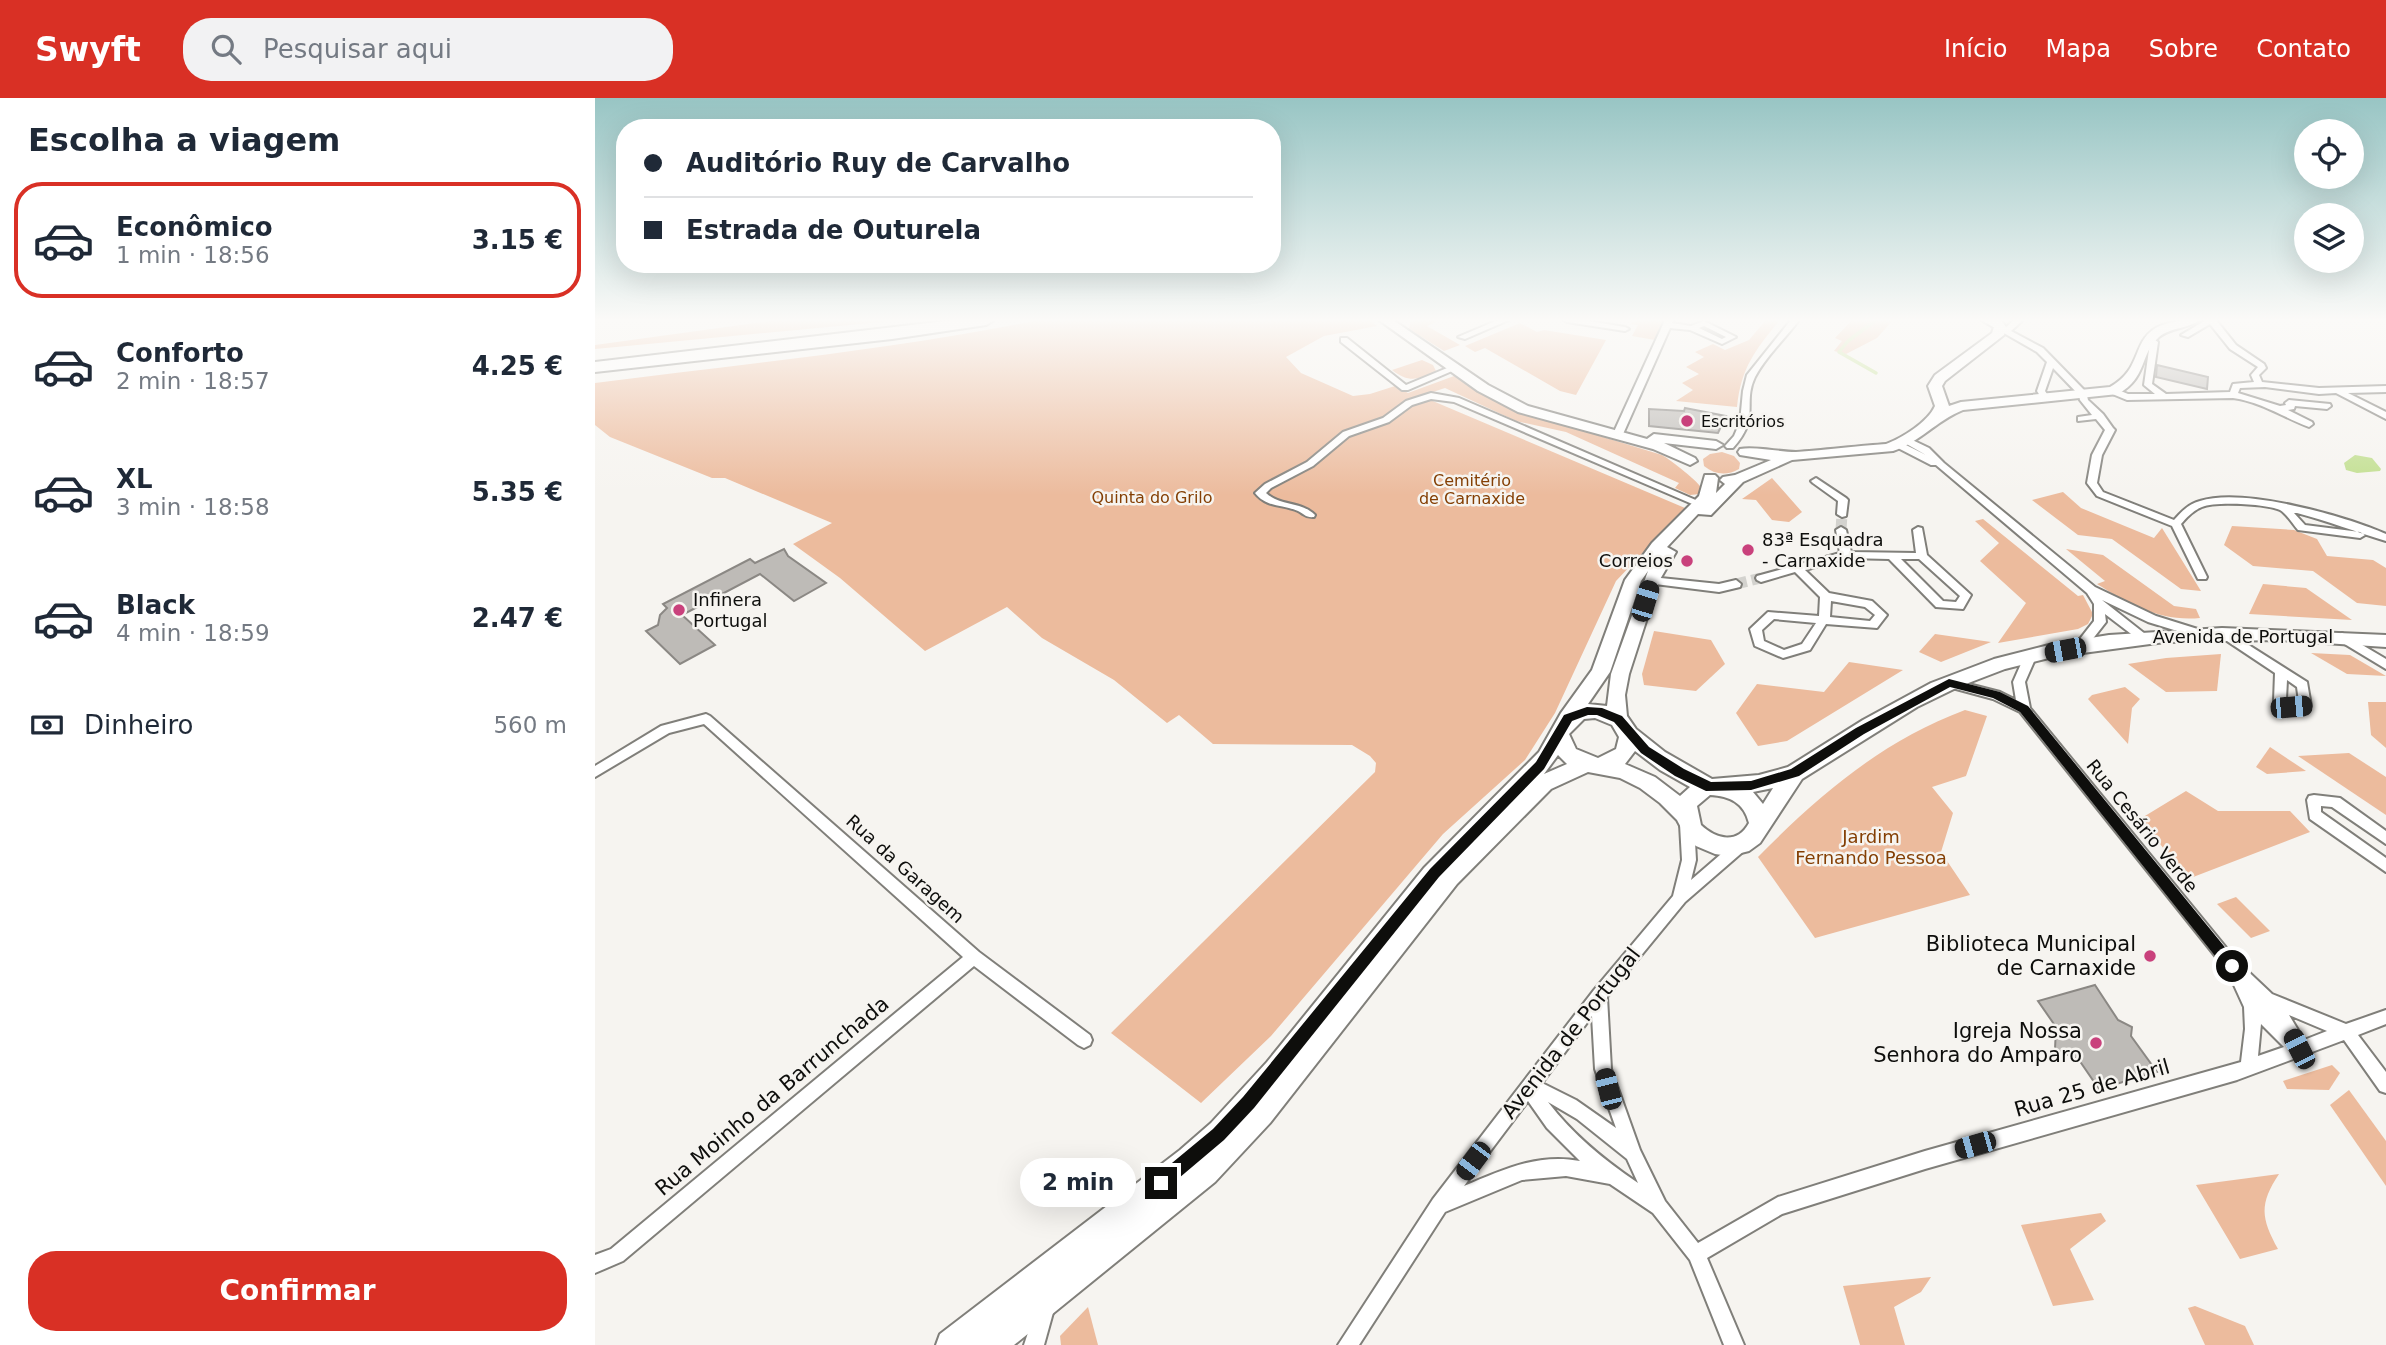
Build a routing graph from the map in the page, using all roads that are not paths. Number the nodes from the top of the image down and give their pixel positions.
1 (1393, 378) edge
2 (1430, 378) edge
3 (1469, 378) edge
4 (1643, 378) edge
5 (1750, 378) edge
6 (1940, 378) edge
7 (2046, 378) edge
8 (2068, 378) edge
9 (2129, 378) edge
10 (2149, 378) edge
11 (2258, 378) edge
12 (2262, 384) junction
13 (2386, 389) edge
14 (2113, 391) junction
15 (2323, 391) junction
16 (2337, 391) junction
17 (1936, 392) junction
18 (2083, 394) junction
19 (2232, 395) junction
20 (2165, 396) junction
21 (2045, 397) junction
22 (1968, 405) junction
23 (2329, 408) joint
24 (2279, 409) junction
25 (1938, 415) junction
26 (2100, 416) junction
27 (2386, 416) edge
28 (2081, 419) dead end
29 (2309, 424) dead end
30 (1618, 434) junction
31 (1902, 442) junction
32 (1723, 445) junction
33 (1745, 452) junction
34 (1796, 456) junction
35 (1691, 461) junction
36 (1744, 476) junction
37 (1710, 478) junction
38 (1816, 481) dead end
39 (1700, 504) junction
40 (2283, 506) joint
41 (1842, 513) tunnel mouth
42 (1310, 515) dead end
43 (2176, 524) junction
44 (1841, 530) tunnel mouth
45 (1918, 530) dead end
46 (2384, 536) edge
47 (1846, 555) junction
48 (1892, 556) junction
49 (1922, 556) junction
50 (1797, 568) junction
51 (2203, 577) dead end
52 (1761, 578) tunnel mouth
53 (1651, 581) junction
54 (1736, 584) tunnel mouth
55 (2091, 590) junction
56 (1826, 596) junction
57 (2099, 604) junction
58 (2121, 606) junction
59 (1824, 619) junction
60 (2225, 634) junction
61 (2200, 635) junction
62 (2143, 637) junction
63 (2341, 637) junction
64 (2386, 641) edge
65 (2080, 647) junction
66 (2030, 657) junction
67 (2386, 665) edge
68 (2281, 673) dead end
69 (1949, 682) junction
70 (2024, 709) junction
71 (1563, 726) junction
72 (1624, 727) junction
73 (1592, 765) junction
74 (595, 772) edge
75 (1795, 773) junction
76 (1716, 787) junction
77 (1686, 819) junction
78 (1760, 824) junction
79 (2386, 838) edge
80 (1740, 846) junction
81 (2386, 866) edge
82 (1680, 898) junction
83 (974, 957) junction
84 (2232, 966) junction
85 (1599, 995) junction
86 (2269, 1000) junction
87 (2252, 1006) junction
88 (2386, 1017) edge
89 (2347, 1032) junction
90 (1084, 1040) dead end
91 (2299, 1049) junction
92 (2249, 1067) junction
93 (2386, 1085) edge
94 (1529, 1086) junction
95 (1633, 1154) junction
96 (1612, 1176) junction
97 (1439, 1205) junction
98 (1659, 1207) junction
99 (1696, 1254) junction
100 (595, 1264) edge
101 (1047, 1301) junction
102 (1349, 1344) edge
103 (951, 1345) edge
104 (991, 1345) edge
105 (1034, 1345) edge
106 (1734, 1345) edge

1 - 2 street
3 - 30 street
4 - 30 street
5 - 32 street
6 - 17 street
7 - 21 street
8 - 18 street
9 - 14 street
10 - 20 street
11 - 12 street
12 - 15 street
12 - 19 street
13 - 16 street
14 - 18 street
14 - 20 street
15 - 16 street
15 - 23 street
16 - 27 street
17 - 22 street
17 - 25 street
18 - 21 street
18 - 26 street
19 - 20 street
19 - 24 street
21 - 22 street
22 - 25 street
23 - 24 street
24 - 29 street
25 - 31 street
26 - 28 street
26 - 43 street
30 - 32 street
30 - 35 street
31 - 34 street
31 - 55 street
32 - 33 street
32 - 35 street
33 - 34 street
33 - 36 street
34 - 36 street
35 - 37 street
36 - 37 street
36 - 53 street
37 - 39 street
38 - 41 street
39 - 42 street
39 - 71 street
40 - 43 street
40 - 46 street
43 - 51 street
44 - 47 street
45 - 49 street
47 - 48 street
47 - 50 street
48 - 49 street
48 - 49 street
50 - 52 street
50 - 56 street
53 - 54 street
53 - 72 street
55 - 57 street
55 - 58 street
56 - 59 street
56 - 59 street
57 - 62 street
57 - 65 street
58 - 61 street
58 - 62 street
59 - 59 street
60 - 61 street, Avenida de Portugal
60 - 63 street, Avenida de Portugal
60 - 68 street
61 - 62 street, Avenida de Portugal
62 - 65 street, Avenida de Portugal
63 - 64 street, Avenida de Portugal
63 - 67 street
65 - 66 street, Avenida de Portugal
66 - 69 street, Avenida de Portugal
66 - 70 street
69 - 70 street, Rua Cesário Verde
69 - 75 street, Avenida de Portugal
70 - 84 street, Rua Cesário Verde
71 - 72 street
71 - 73 street
71 - 103 street
72 - 73 street
72 - 76 street
73 - 77 street
73 - 101 street
74 - 83 street, Rua da Garagem
75 - 76 street, Avenida de Portugal
75 - 78 street, Avenida de Portugal
76 - 77 street
76 - 78 street
77 - 80 street
77 - 82 street, Avenida de Portugal
78 - 80 street
79 - 81 street
80 - 82 street, Avenida de Portugal
82 - 85 street, Avenida de Portugal
83 - 90 street, Rua da Garagem
83 - 100 street, Rua Moinho da Barrunchada
84 - 86 street, Rua Cesário Verde
84 - 87 street, Rua Cesário Verde
85 - 94 street, Avenida de Portugal
85 - 95 street
86 - 89 street, Rua Cesário Verde
86 - 91 street, Rua Cesário Verde
87 - 91 street, Rua Cesário Verde
87 - 92 street, Rua Cesário Verde
88 - 89 street, Rua 25 de Abril
89 - 91 street, Rua 25 de Abril
89 - 93 street
91 - 92 street, Rua 25 de Abril
92 - 99 street, Rua 25 de Abril
94 - 95 street
94 - 96 street
94 - 97 street, Avenida de Portugal
95 - 98 street
96 - 97 street
96 - 98 street
97 - 102 street, Avenida de Portugal
98 - 99 street
99 - 106 street
101 - 104 street
101 - 105 street

